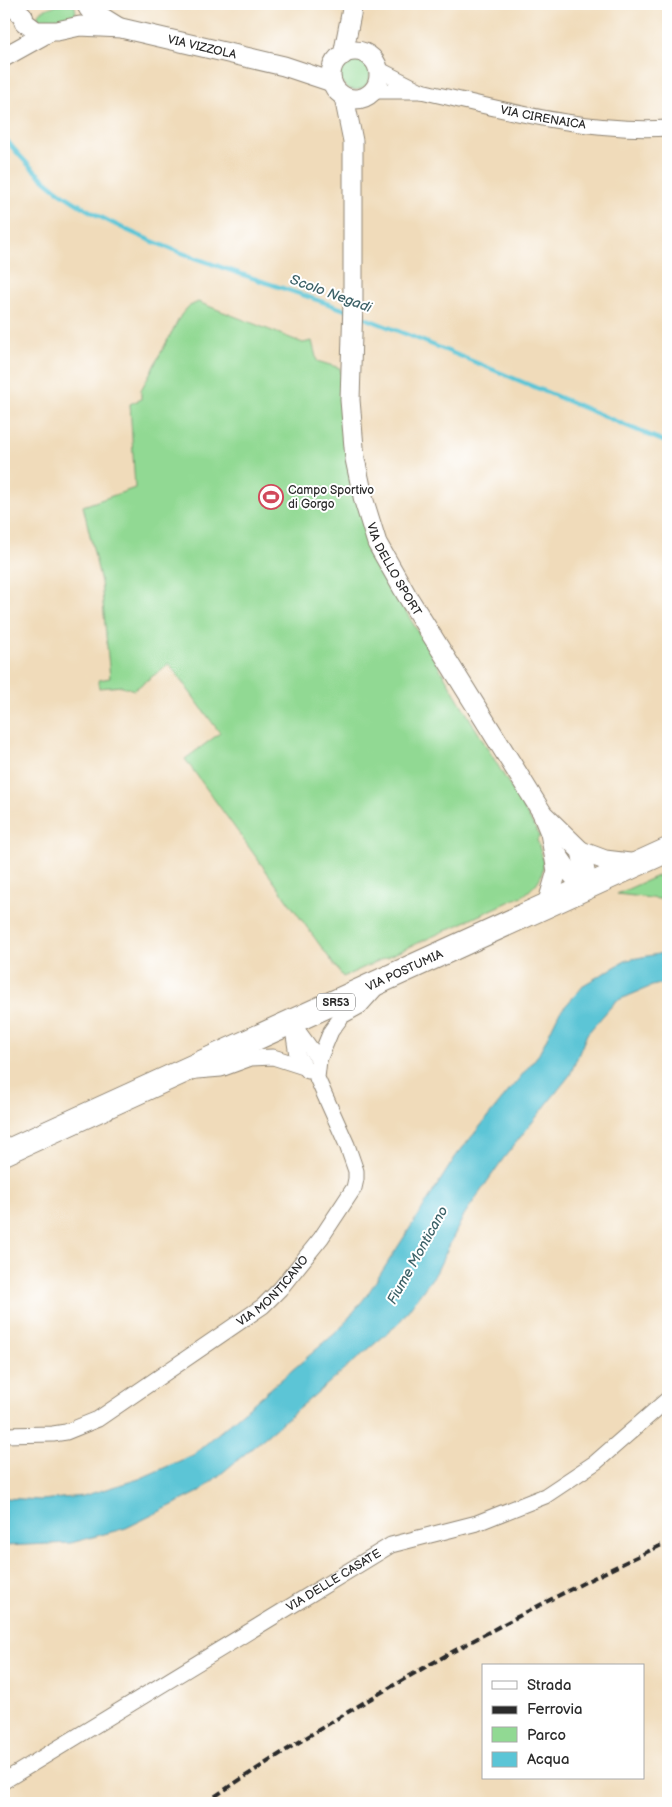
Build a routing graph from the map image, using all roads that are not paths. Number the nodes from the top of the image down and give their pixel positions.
1 (353, 5) edge
2 (23, 11) edge
3 (86, 11) edge
4 (49, 32) junction
5 (4, 53) edge
6 (4, 57) edge
7 (339, 59) junction
8 (373, 62) junction
9 (284, 66) junction
10 (338, 89) junction
11 (421, 91) junction
12 (370, 94) junction
13 (668, 128) edge
14 (353, 141) junction
15 (542, 814) junction
16 (553, 848) junction
17 (668, 850) edge
18 (581, 851) junction
19 (638, 864) junction
20 (586, 887) junction
21 (547, 905) junction
22 (381, 981) junction
23 (292, 1022) junction
24 (319, 1060) junction
25 (304, 1067) junction
26 (178, 1074) junction
27 (316, 1078) junction
28 (4, 1153) edge
29 (668, 1400) edge
30 (4, 1434) edge
31 (4, 1781) edge

1 - 7 street
1 - 8 street
2 - 4 street
2 - 5 street
3 - 4 street, VIA VIZZOLA
3 - 9 street, VIA VIZZOLA
4 - 6 street
7 - 8 street
7 - 9 street, VIA VIZZOLA
7 - 10 street
8 - 11 street, VIA CIRENAICA
8 - 12 street
9 - 10 street, VIA VIZZOLA
10 - 12 street
10 - 14 street, VIA DELLO SPORT
11 - 12 street, VIA CIRENAICA
11 - 13 street, VIA CIRENAICA
12 - 14 street, VIA DELLO SPORT
14 - 15 street, VIA DELLO SPORT
15 - 16 street
15 - 18 street, VIA DELLO SPORT
16 - 20 street
16 - 21 street
17 - 19 main road, VIA POSTUMIA / SR53
18 - 19 street
18 - 20 street
19 - 20 main road, VIA POSTUMIA / SR53
20 - 21 main road, VIA POSTUMIA / SR53
21 - 22 main road, VIA POSTUMIA / SR53
22 - 23 main road, VIA POSTUMIA / SR53
22 - 24 street
23 - 24 street
23 - 25 street
23 - 26 main road, VIA POSTUMIA / SR53
24 - 27 street
25 - 26 street
25 - 27 street
26 - 28 main road, VIA POSTUMIA / SR53
27 - 30 street, VIA MONTICANO
29 - 31 street, VIA DELLE CASATE

